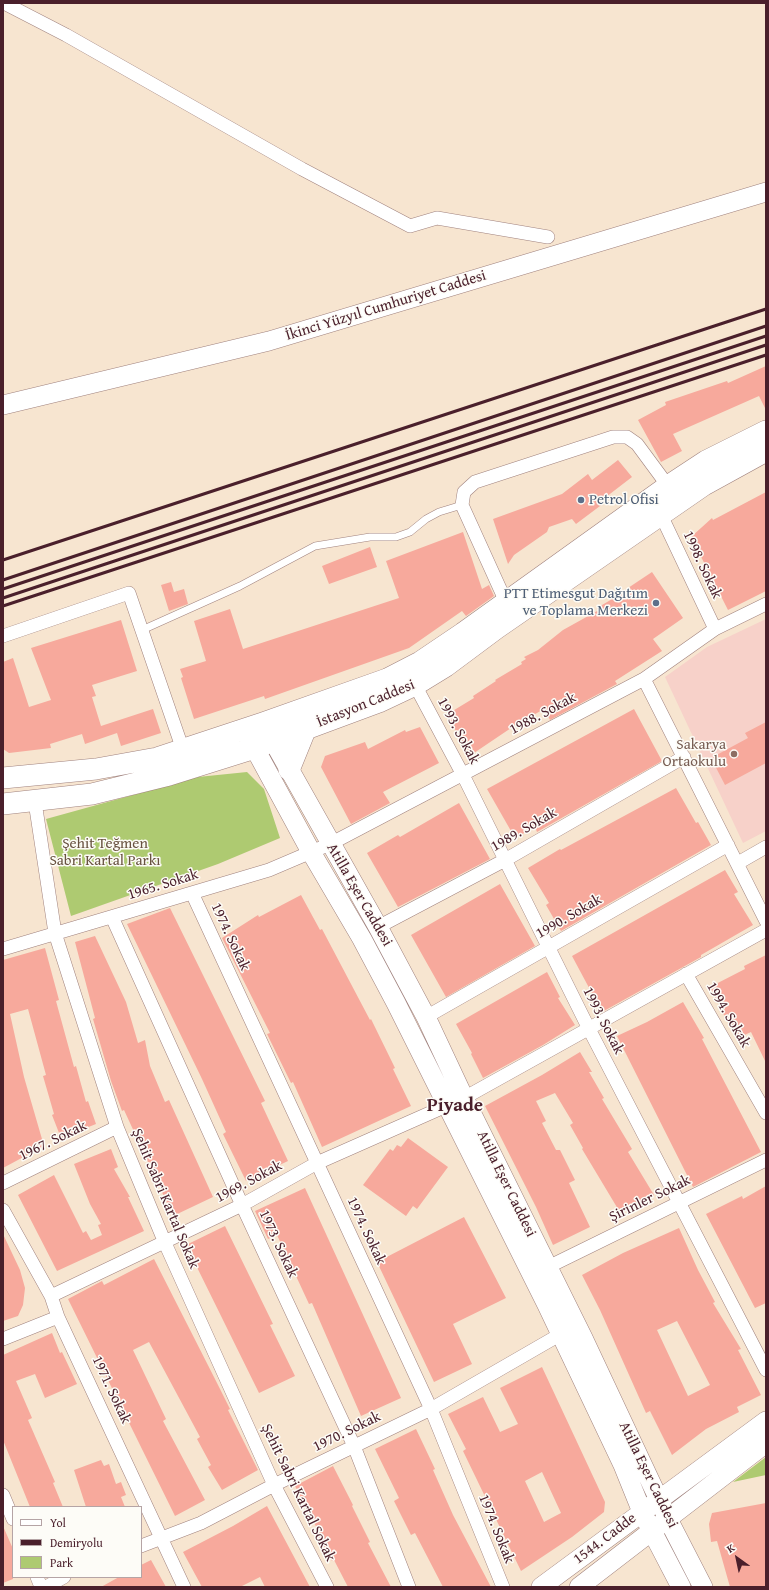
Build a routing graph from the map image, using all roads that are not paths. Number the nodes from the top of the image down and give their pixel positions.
1 (4, 3) edge
2 (766, 192) edge
3 (548, 237) dead end
4 (3, 406) edge
5 (766, 431) edge
6 (766, 451) edge
7 (668, 486) junction
8 (462, 504) junction
9 (661, 515) junction
10 (506, 602) junction
11 (766, 604) edge
12 (715, 629) junction
13 (142, 630) junction
14 (3, 636) edge
15 (644, 679) junction
16 (415, 685) junction
17 (254, 726) junction
18 (306, 728) junction
19 (264, 745) junction
20 (184, 750) junction
21 (684, 757) junction
22 (289, 770) junction
23 (463, 775) junction
24 (3, 778) edge
25 (35, 802) junction
26 (3, 804) edge
27 (330, 844) junction
28 (728, 845) junction
29 (766, 848) edge
30 (311, 852) junction
31 (505, 860) junction
32 (738, 863) junction
33 (192, 893) junction
34 (112, 917) junction
35 (766, 921) edge
36 (378, 927) junction
37 (766, 930) edge
38 (55, 933) junction
39 (548, 947) junction
40 (3, 949) edge
41 (686, 974) junction
42 (426, 1017) junction
43 (589, 1029) junction
44 (464, 1098) junction
45 (446, 1106) junction
46 (766, 1113) edge
47 (117, 1127) junction
48 (766, 1160) edge
49 (317, 1163) junction
50 (3, 1183) edge
51 (679, 1203) junction
52 (242, 1206) junction
53 (3, 1210) edge
54 (165, 1243) junction
55 (548, 1267) junction
56 (51, 1296) junction
57 (58, 1316) junction
58 (561, 1334) junction
59 (3, 1339) edge
60 (766, 1370) edge
61 (430, 1409) junction
62 (766, 1421) edge
63 (766, 1443) edge
64 (354, 1446) junction
65 (274, 1485) junction
66 (3, 1495) edge
67 (659, 1499) junction
68 (642, 1512) junction
69 (12, 1517) edge
70 (668, 1519) junction
71 (652, 1531) junction
72 (162, 1538) junction
73 (142, 1546) edge
74 (62, 1578) edge
75 (46, 1587) edge
76 (184, 1587) edge
77 (327, 1587) edge
78 (410, 1587) edge
79 (503, 1587) edge
80 (541, 1587) edge
81 (579, 1587) edge
82 (681, 1587) edge
83 (703, 1587) edge

1 - 3 street
2 - 4 main road, İkinci Yüzyıl Cumhuriyet Caddesi
5 - 7 main road, İstasyon Caddesi
6 - 9 main road, İstasyon Caddesi
7 - 8 street
7 - 10 main road, İstasyon Caddesi
8 - 10 street
8 - 13 lane
9 - 12 street, 1998. Sokak
9 - 16 main road, İstasyon Caddesi
10 - 17 main road, İstasyon Caddesi
11 - 12 street, 1988. Sokak
12 - 15 street, 1988. Sokak
13 - 14 street
13 - 20 street
15 - 21 street
15 - 23 street, 1988. Sokak
16 - 18 main road, İstasyon Caddesi
16 - 23 street, 1993. Sokak
17 - 19 main road, Atilla Eşer Caddesi
17 - 20 main road, İstasyon Caddesi
18 - 19 main road, İstasyon Caddesi
18 - 22 main road
19 - 22 main road, Atilla Eşer Caddesi
19 - 25 main road, İstasyon Caddesi
19 - 30 main road, Atilla Eşer Caddesi
20 - 24 main road, İstasyon Caddesi
21 - 28 street
21 - 31 street, 1989. Sokak
22 - 27 main road, Atilla Eşer Caddesi
23 - 27 street, 1988. Sokak
23 - 31 street, 1993. Sokak
25 - 26 main road, İstasyon Caddesi
25 - 38 street, Şehit Sabri Kartal Sokak
27 - 30 street, 1965. Sokak
27 - 36 main road, Atilla Eşer Caddesi
28 - 32 street
28 - 39 street, 1990. Sokak
29 - 32 street
30 - 33 street, 1965. Sokak
30 - 45 main road, Atilla Eşer Caddesi
31 - 36 street, 1989. Sokak
31 - 39 street, 1993. Sokak
32 - 35 street
33 - 34 street, 1965. Sokak
33 - 49 street, 1974. Sokak
34 - 38 street, 1965. Sokak
34 - 52 street, 1973. Sokak
36 - 42 main road, Atilla Eşer Caddesi
37 - 41 street, 1969. Sokak
38 - 40 street, 1965. Sokak
38 - 47 street, Şehit Sabri Kartal Sokak
39 - 42 street, 1990. Sokak
39 - 43 street, 1993. Sokak
41 - 43 street, 1969. Sokak
41 - 46 street, 1994. Sokak
42 - 44 main road, Atilla Eşer Caddesi
43 - 44 street, 1969. Sokak
43 - 51 street, 1993. Sokak
44 - 45 street, 1969. Sokak
44 - 55 main road, Atilla Eşer Caddesi
45 - 49 street, 1969. Sokak
45 - 58 main road, Atilla Eşer Caddesi
47 - 50 street, 1967. Sokak
47 - 54 street, Şehit Sabri Kartal Sokak
48 - 51 street, Şirinler Sokak
49 - 52 street, 1969. Sokak
49 - 61 street, 1974. Sokak
51 - 55 street, Şirinler Sokak
51 - 60 street, 1993. Sokak
52 - 54 street, 1969. Sokak
52 - 64 street, 1973. Sokak
53 - 56 street, 1971. Sokak
54 - 56 street, 1969. Sokak
54 - 65 street, Şehit Sabri Kartal Sokak
55 - 67 main road, Atilla Eşer Caddesi
56 - 57 street, 1971. Sokak
57 - 59 street
57 - 72 street, 1971. Sokak
58 - 61 street, 1970. Sokak
58 - 68 main road, Atilla Eşer Caddesi
61 - 64 street, 1970. Sokak
61 - 79 street, 1974. Sokak
62 - 67 main road, 1544. Cadde
63 - 70 main road, 1544. Cadde
64 - 65 street, 1970. Sokak
64 - 78 street, 1973. Sokak
65 - 72 street, 1970. Sokak
65 - 77 street, Şehit Sabri Kartal Sokak
66 - 69 street
67 - 68 main road, 1544. Cadde
67 - 70 main road, Atilla Eşer Caddesi
68 - 71 main road, Atilla Eşer Caddesi
68 - 80 main road, 1544. Cadde
70 - 71 main road, 1544. Cadde
70 - 83 main road, Atilla Eşer Caddesi
71 - 81 main road, 1544. Cadde
71 - 82 main road, Atilla Eşer Caddesi
72 - 73 street, 1970. Sokak
72 - 76 street, 1971. Sokak
74 - 75 street

